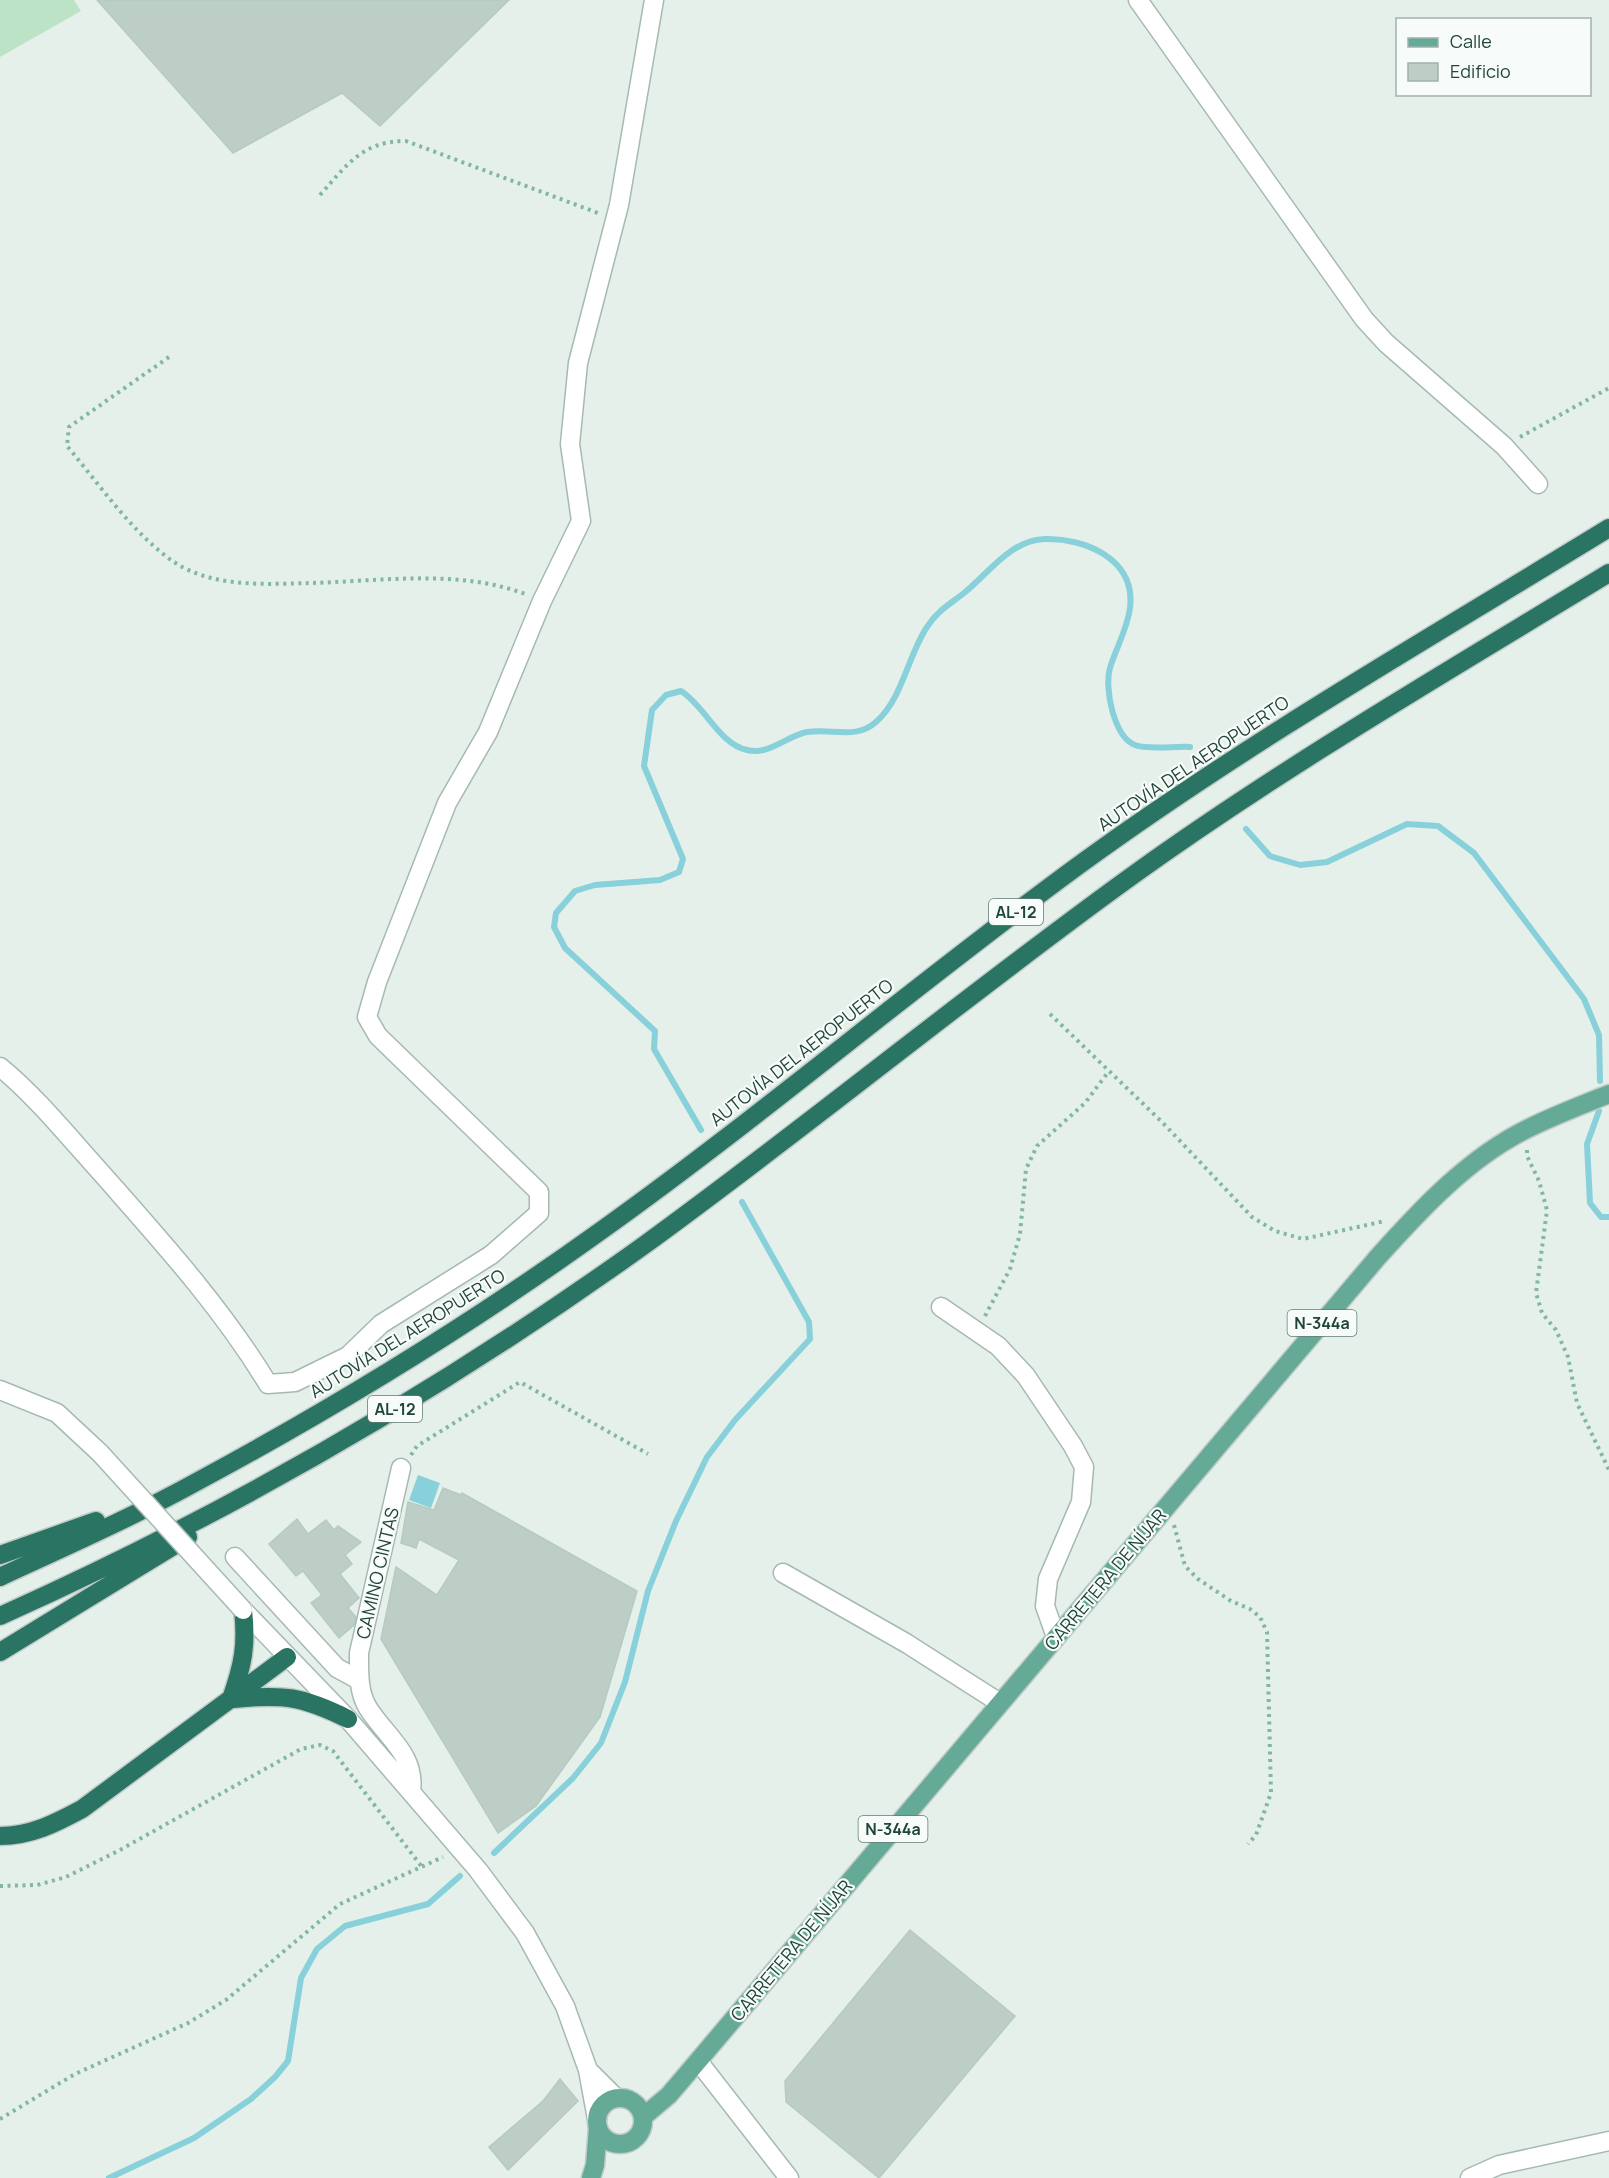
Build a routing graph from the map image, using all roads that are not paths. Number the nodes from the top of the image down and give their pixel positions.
1 (654, 0) edge
2 (1138, 0) edge
3 (1538, 484) dead end
4 (1609, 528) edge
5 (1609, 573) edge
6 (0, 1067) edge
7 (1609, 1094) edge
8 (941, 1307) dead end
9 (0, 1390) edge
10 (401, 1468) road end
11 (196, 1483) junction
12 (267, 1485) junction
13 (0, 1555) edge
14 (235, 1557) dead end
15 (783, 1573) dead end
16 (0, 1577) edge
17 (243, 1610) junction
18 (0, 1616) edge
19 (1056, 1637) junction
20 (0, 1652) edge
21 (287, 1657) junction
22 (359, 1680) junction
23 (231, 1699) junction
24 (1000, 1703) junction
25 (348, 1719) junction
26 (411, 1792) junction
27 (5, 1833) edge
28 (698, 2061) junction
29 (588, 2070) junction
30 (616, 2098) junction
31 (643, 2117) junction
32 (597, 2123) junction
33 (1609, 2141) edge
34 (620, 2144) junction
35 (591, 2178) edge
36 (596, 2178) edge
37 (789, 2178) edge
38 (1470, 2178) edge

1 - 6 street
2 - 3 street
4 - 11 highway, AUTOVÍA DEL AEROPUERTO / AL-12
5 - 12 highway, AL-12
7 - 19 main road, CARRETERA DE NÍJAR / N-344a
8 - 19 street
9 - 17 street, bridge
10 - 22 street, CAMINO CINTAS
11 - 13 highway
11 - 16 highway, AUTOVÍA DEL AEROPUERTO / AL-12
12 - 18 highway, AL-12
12 - 20 highway
14 - 22 street
15 - 24 street
17 - 21 street
17 - 23 highway
19 - 24 main road, CARRETERA DE NÍJAR / N-344a
21 - 23 highway
21 - 25 street
22 - 26 street, CAMINO CINTAS
23 - 25 highway
23 - 27 highway
24 - 28 main road, CARRETERA DE NÍJAR / N-344a
25 - 26 street
26 - 29 street
28 - 31 main road, CARRETERA DE NÍJAR / N-344a
28 - 37 street
29 - 30 street
29 - 32 street
30 - 31 main road
30 - 32 main road
31 - 34 main road
32 - 34 main road
32 - 35 main road
33 - 38 street
34 - 36 main road

